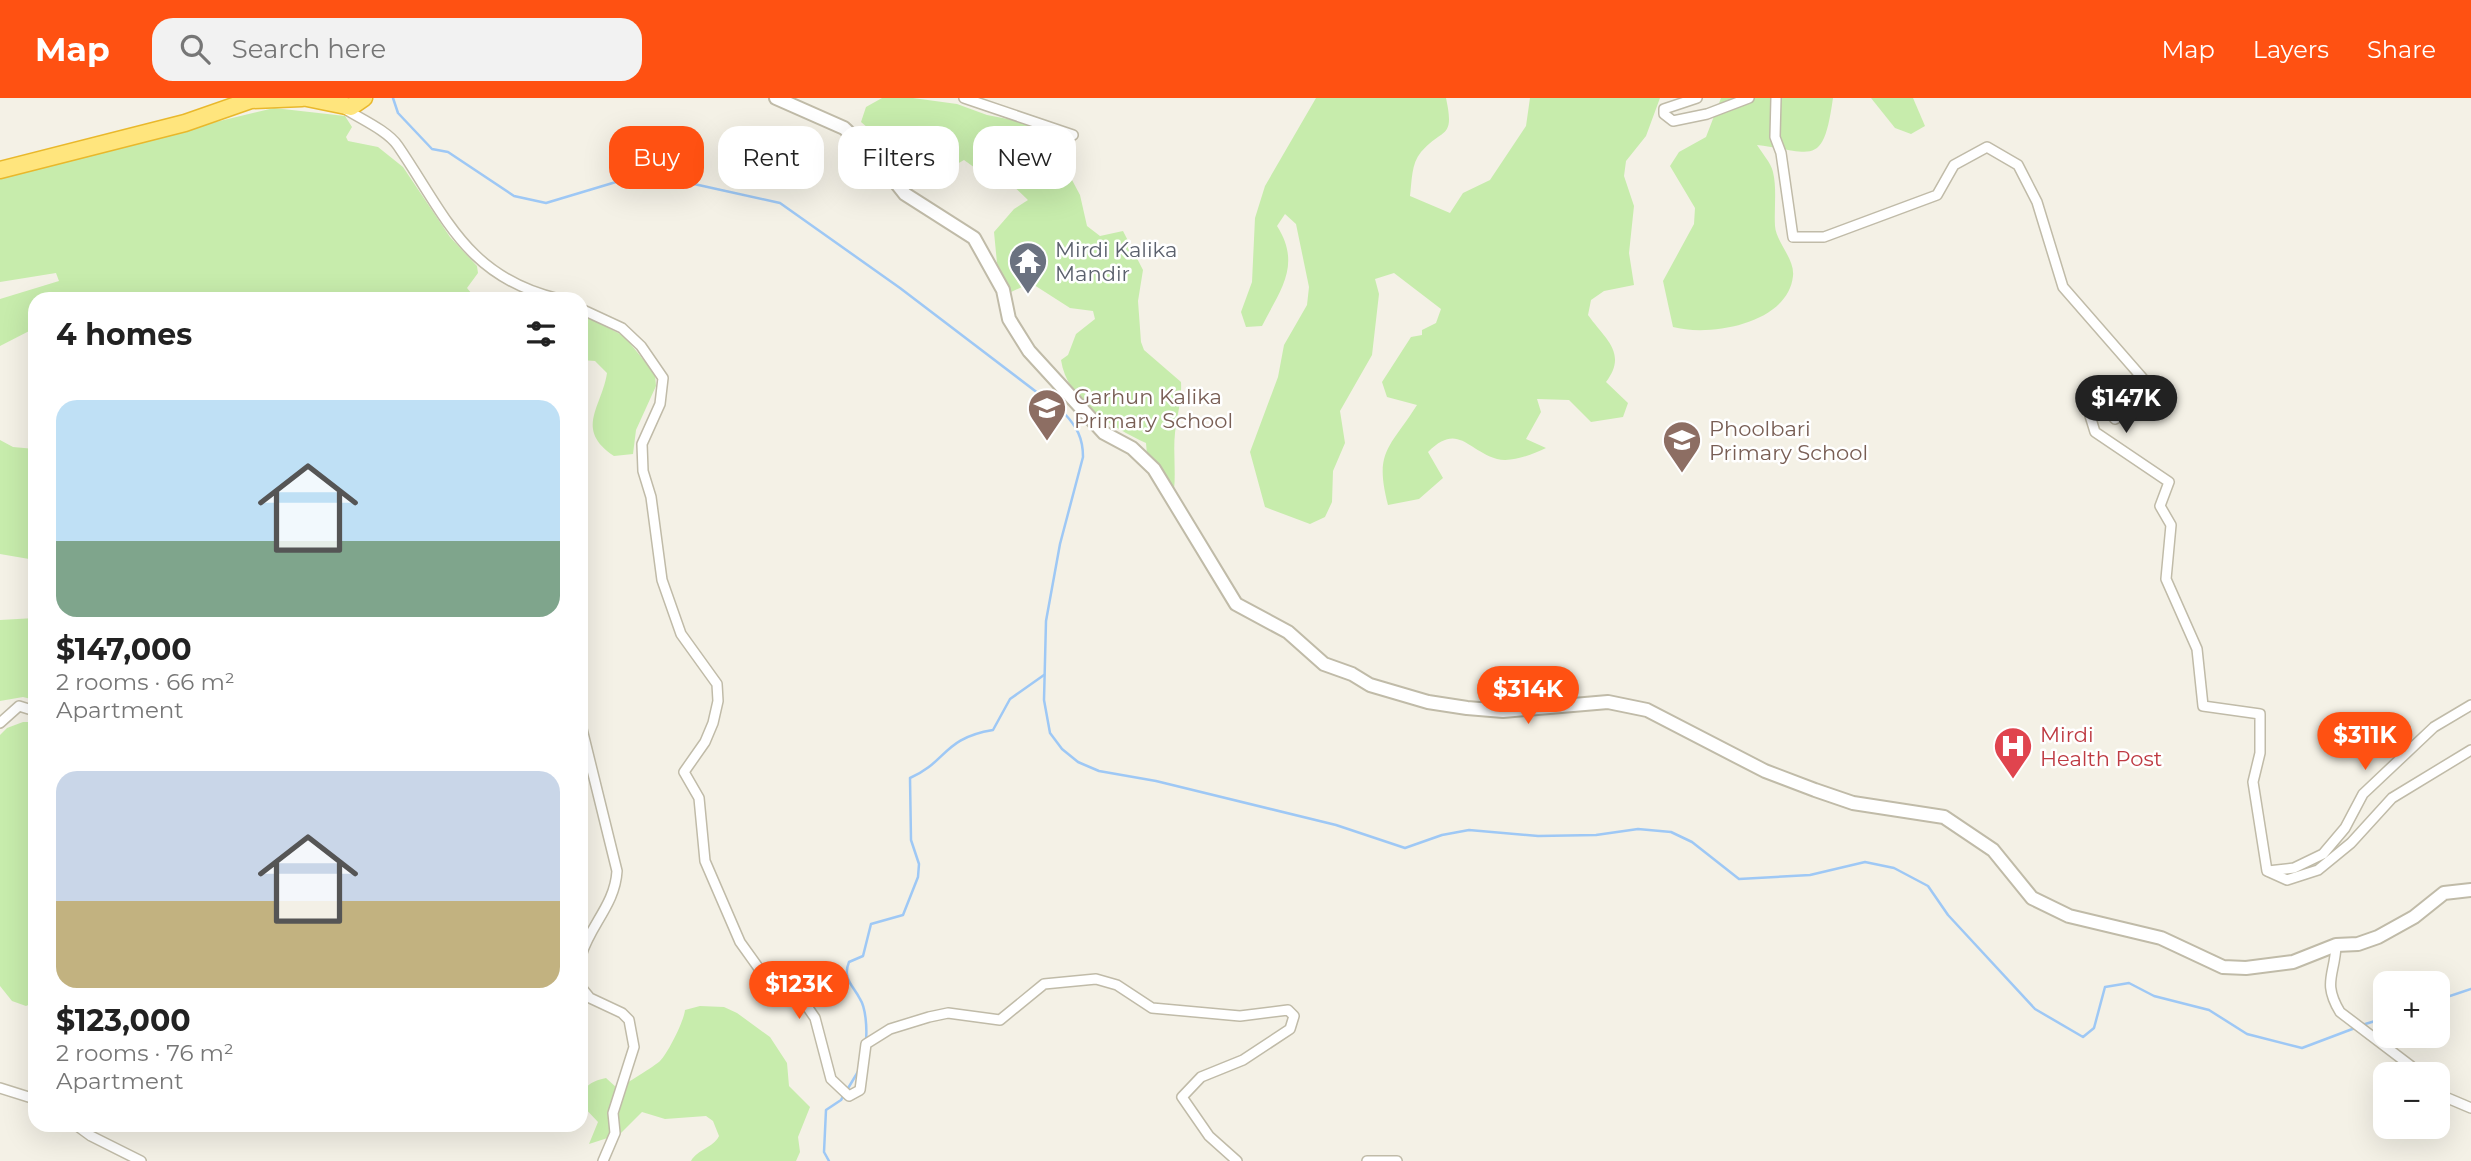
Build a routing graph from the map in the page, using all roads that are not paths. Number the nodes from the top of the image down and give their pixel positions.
1 (305, 98) edge
2 (776, 98) edge
3 (964, 98) edge
4 (1698, 98) edge
5 (1749, 98) edge
6 (1776, 98) edge
7 (352, 104) edge
8 (1046, 126) edge
9 (0, 170) edge
10 (534, 292) edge
11 (588, 312) edge
12 (2471, 705) edge
13 (28, 709) edge
14 (0, 723) edge
15 (2471, 750) edge
16 (588, 753) edge
17 (2267, 871) junction
18 (2471, 890) edge
19 (588, 937) edge
20 (2336, 944) junction
21 (588, 996) edge
22 (2405, 1062) edge
23 (0, 1088) edge
24 (28, 1097) edge
25 (2450, 1099) edge
26 (2471, 1108) edge
27 (85, 1132) edge
28 (141, 1161) edge
29 (603, 1161) edge
30 (1237, 1161) edge
31 (1367, 1161) edge
32 (1397, 1161) edge

1 - 7 highway
1 - 9 highway
2 - 20 street
3 - 8 street
4 - 5 street
6 - 17 street
7 - 10 street
11 - 30 street
12 - 17 street
13 - 14 street
15 - 17 street
16 - 19 street
18 - 20 street
20 - 22 street
21 - 29 street
23 - 24 street
25 - 26 street
27 - 28 street
31 - 32 street

